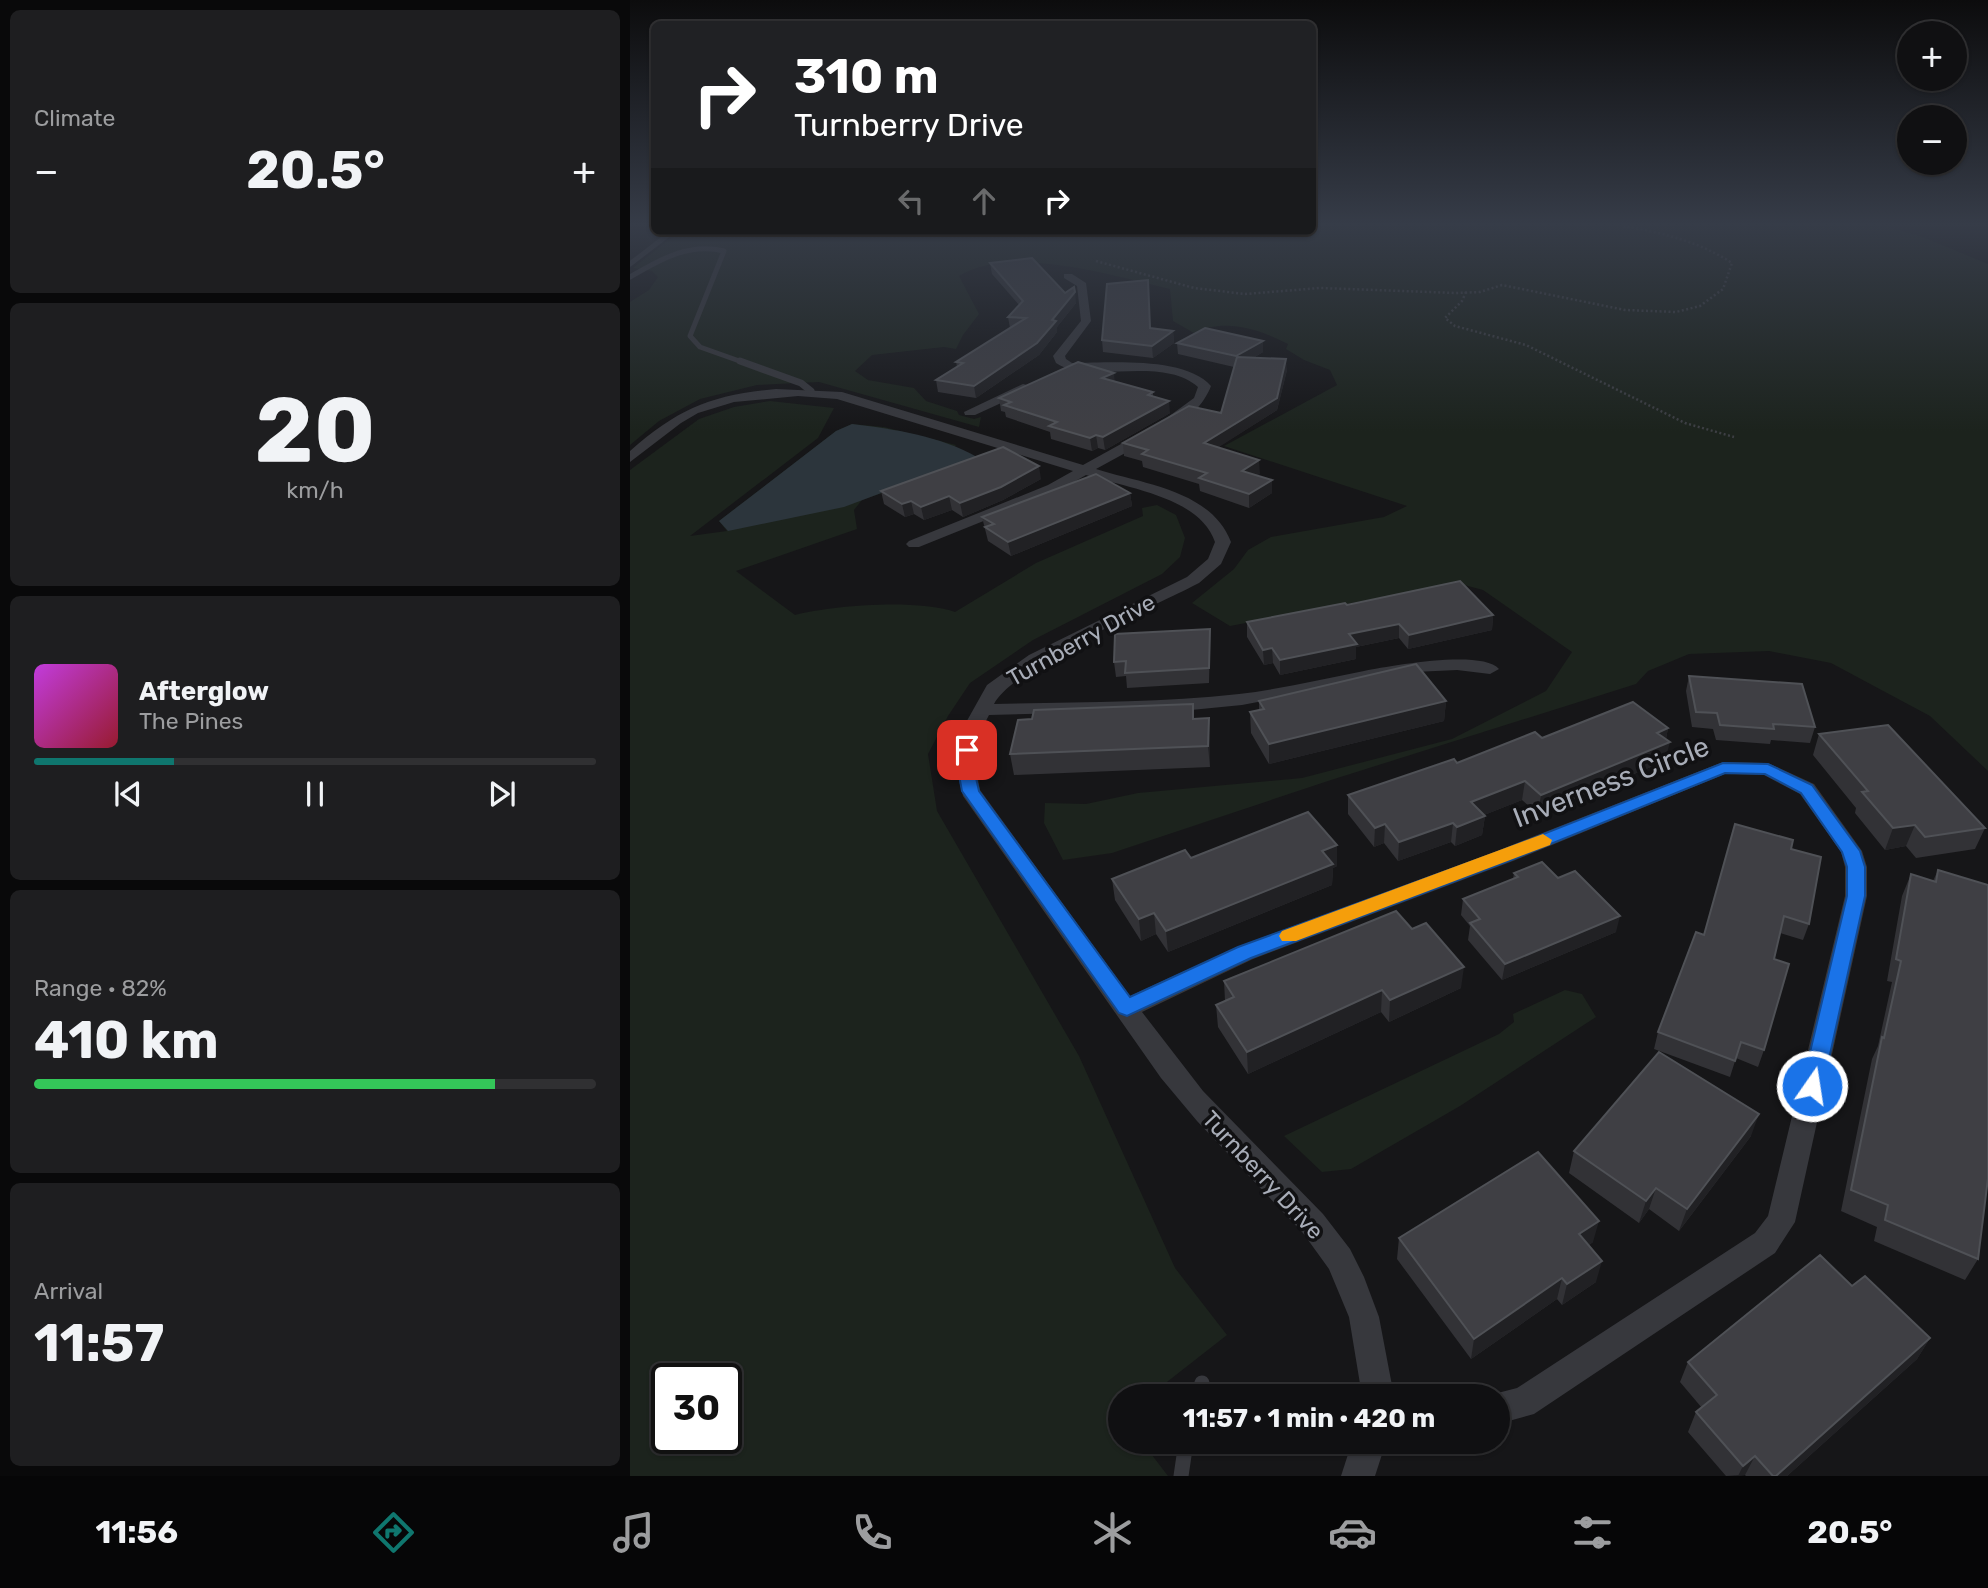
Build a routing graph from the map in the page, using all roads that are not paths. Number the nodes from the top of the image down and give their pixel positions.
1 (705, 293) edge
2 (1083, 293) edge
3 (1032, 384) edge
4 (811, 391) junction
5 (970, 412) dead end
6 (630, 458) edge
7 (1086, 471) junction
8 (914, 544) dead end
9 (1490, 669) dead end
10 (980, 710) junction
11 (1127, 1008) junction
12 (1377, 1384) edge
13 (1510, 1406) edge
14 (1184, 1454) edge
15 (1364, 1454) edge
16 (1181, 1476) edge
17 (1358, 1476) edge

1 - 4 lane
2 - 7 street
3 - 5 street
4 - 6 street, Turnberry Drive
4 - 7 street, Turnberry Drive
7 - 8 street
7 - 10 street, Turnberry Drive
9 - 10 street
10 - 11 street, Turnberry Drive
11 - 12 street, Turnberry Drive
11 - 13 street, Inverness Circle
14 - 16 lane
15 - 17 street

